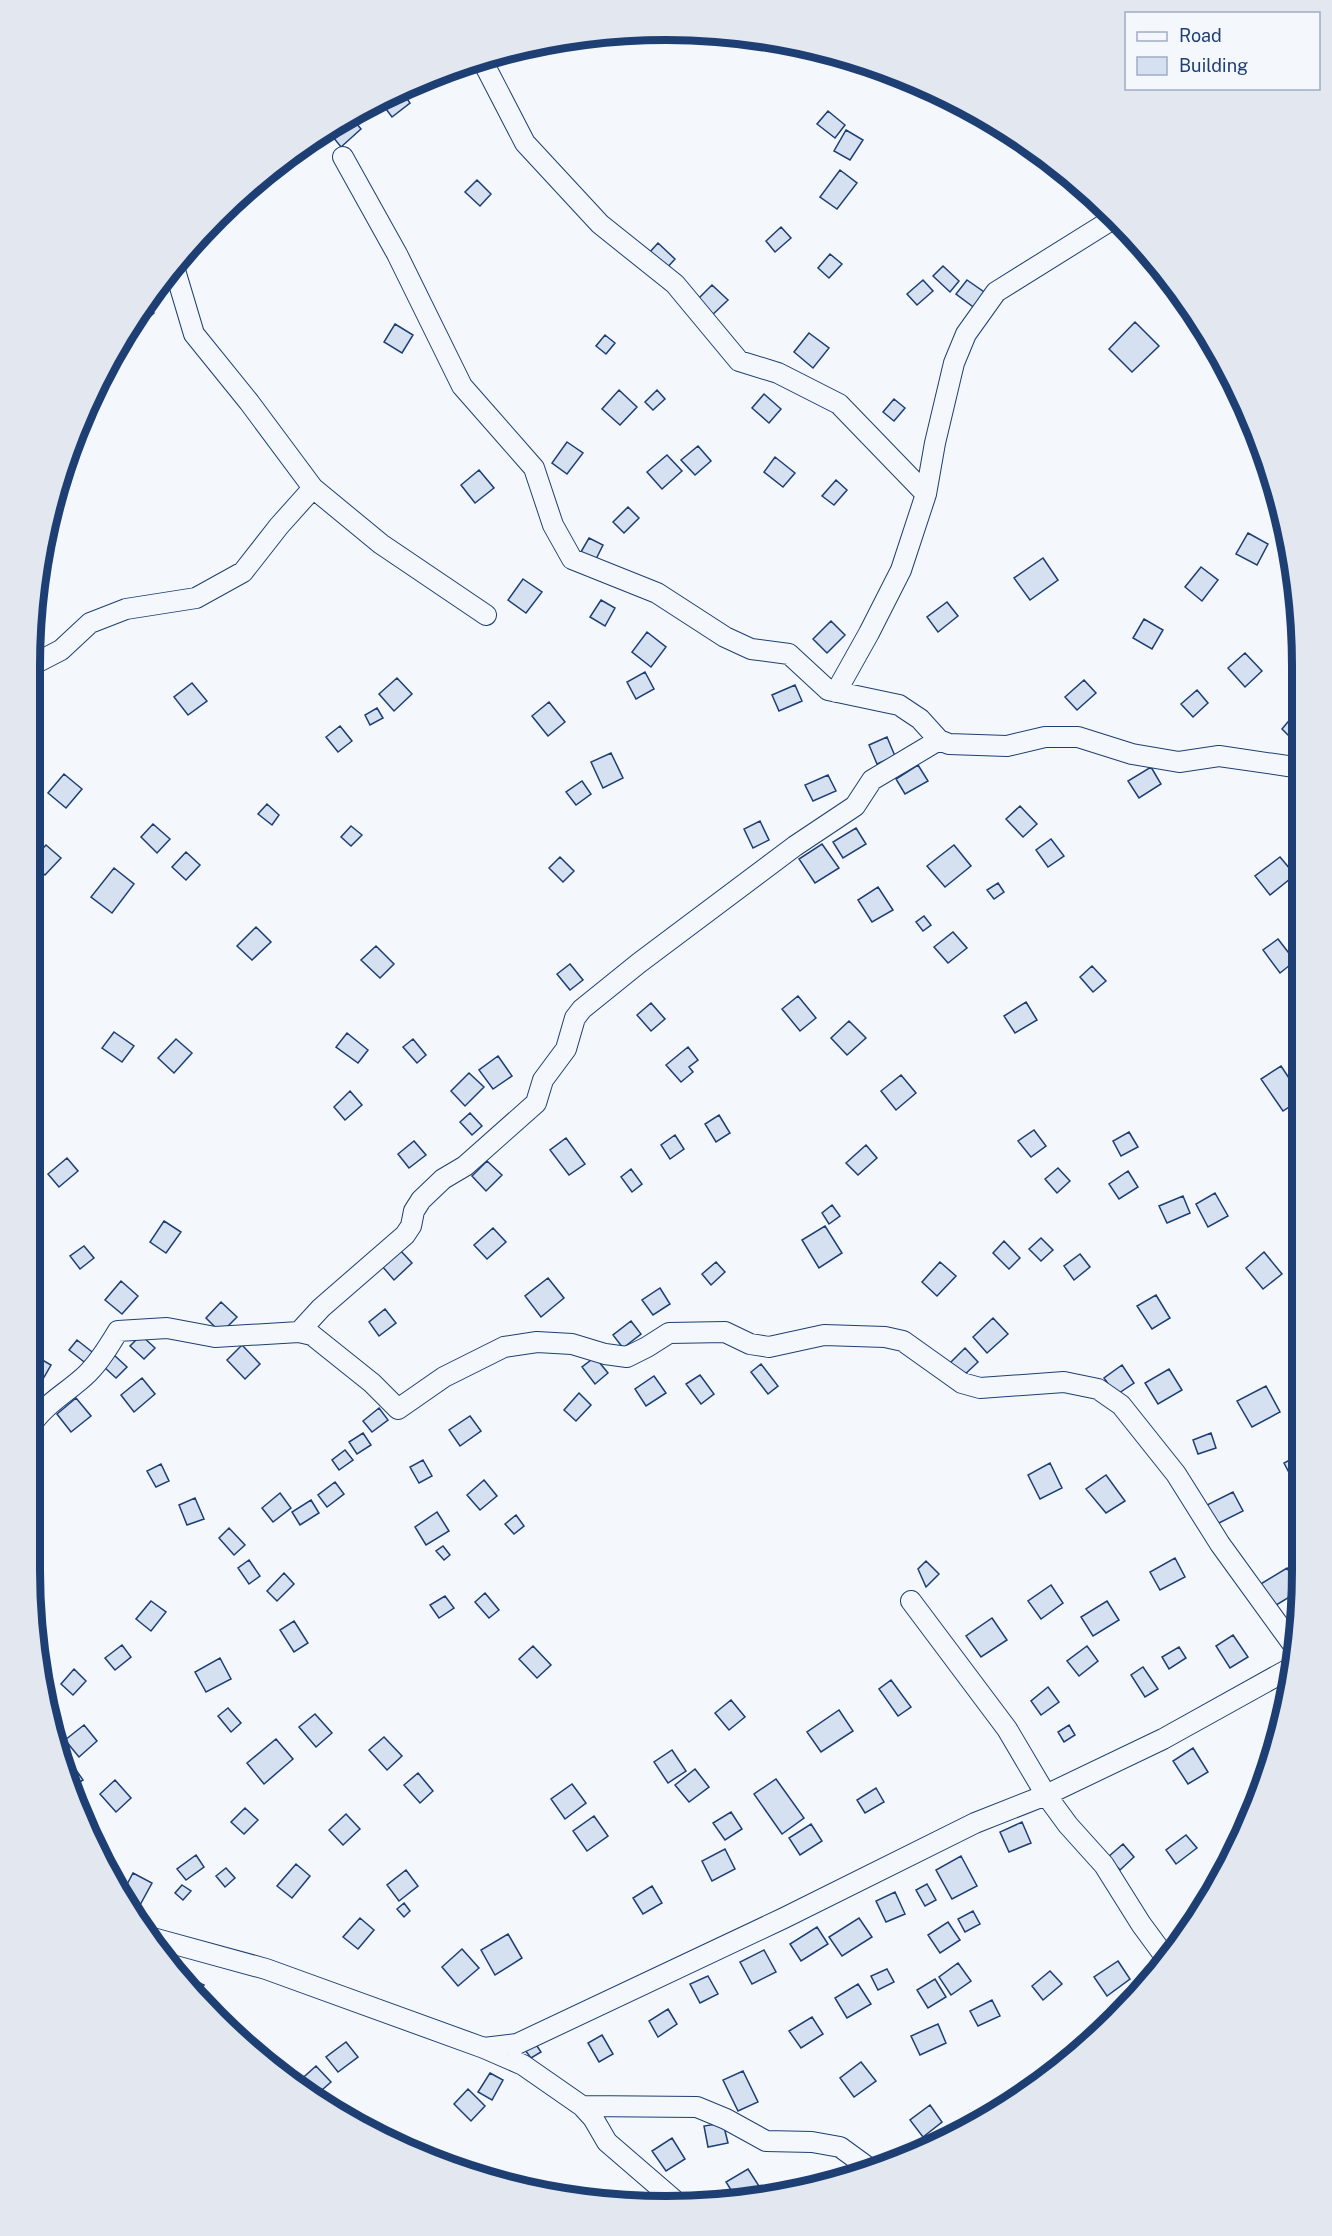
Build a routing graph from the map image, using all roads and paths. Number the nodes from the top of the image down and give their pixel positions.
1 (486, 68) edge
2 (343, 157) dead end
3 (1107, 223) edge
4 (177, 277) edge
5 (313, 488) junction
6 (926, 494) junction
7 (486, 615) dead end
8 (40, 661) edge
9 (836, 692) junction
10 (939, 740) junction
11 (1292, 767) edge
12 (298, 1332) junction
13 (40, 1413) edge
14 (911, 1601) dead end
15 (1287, 1638) edge
16 (1282, 1673) edge
17 (1046, 1795) junction
18 (163, 1941) edge
19 (1161, 1952) edge
20 (484, 2048) junction
21 (582, 2106) junction
22 (863, 2163) edge
23 (669, 2196) edge

1 - 6 street
2 - 9 street
3 - 6 street
4 - 5 street
5 - 7 street
5 - 8 street
6 - 9 street
9 - 10 street
10 - 11 street
10 - 12 street
12 - 13 street
12 - 15 street
14 - 17 street
16 - 17 street
17 - 19 street
17 - 20 street
18 - 20 street
20 - 21 street
21 - 22 street
21 - 23 street

